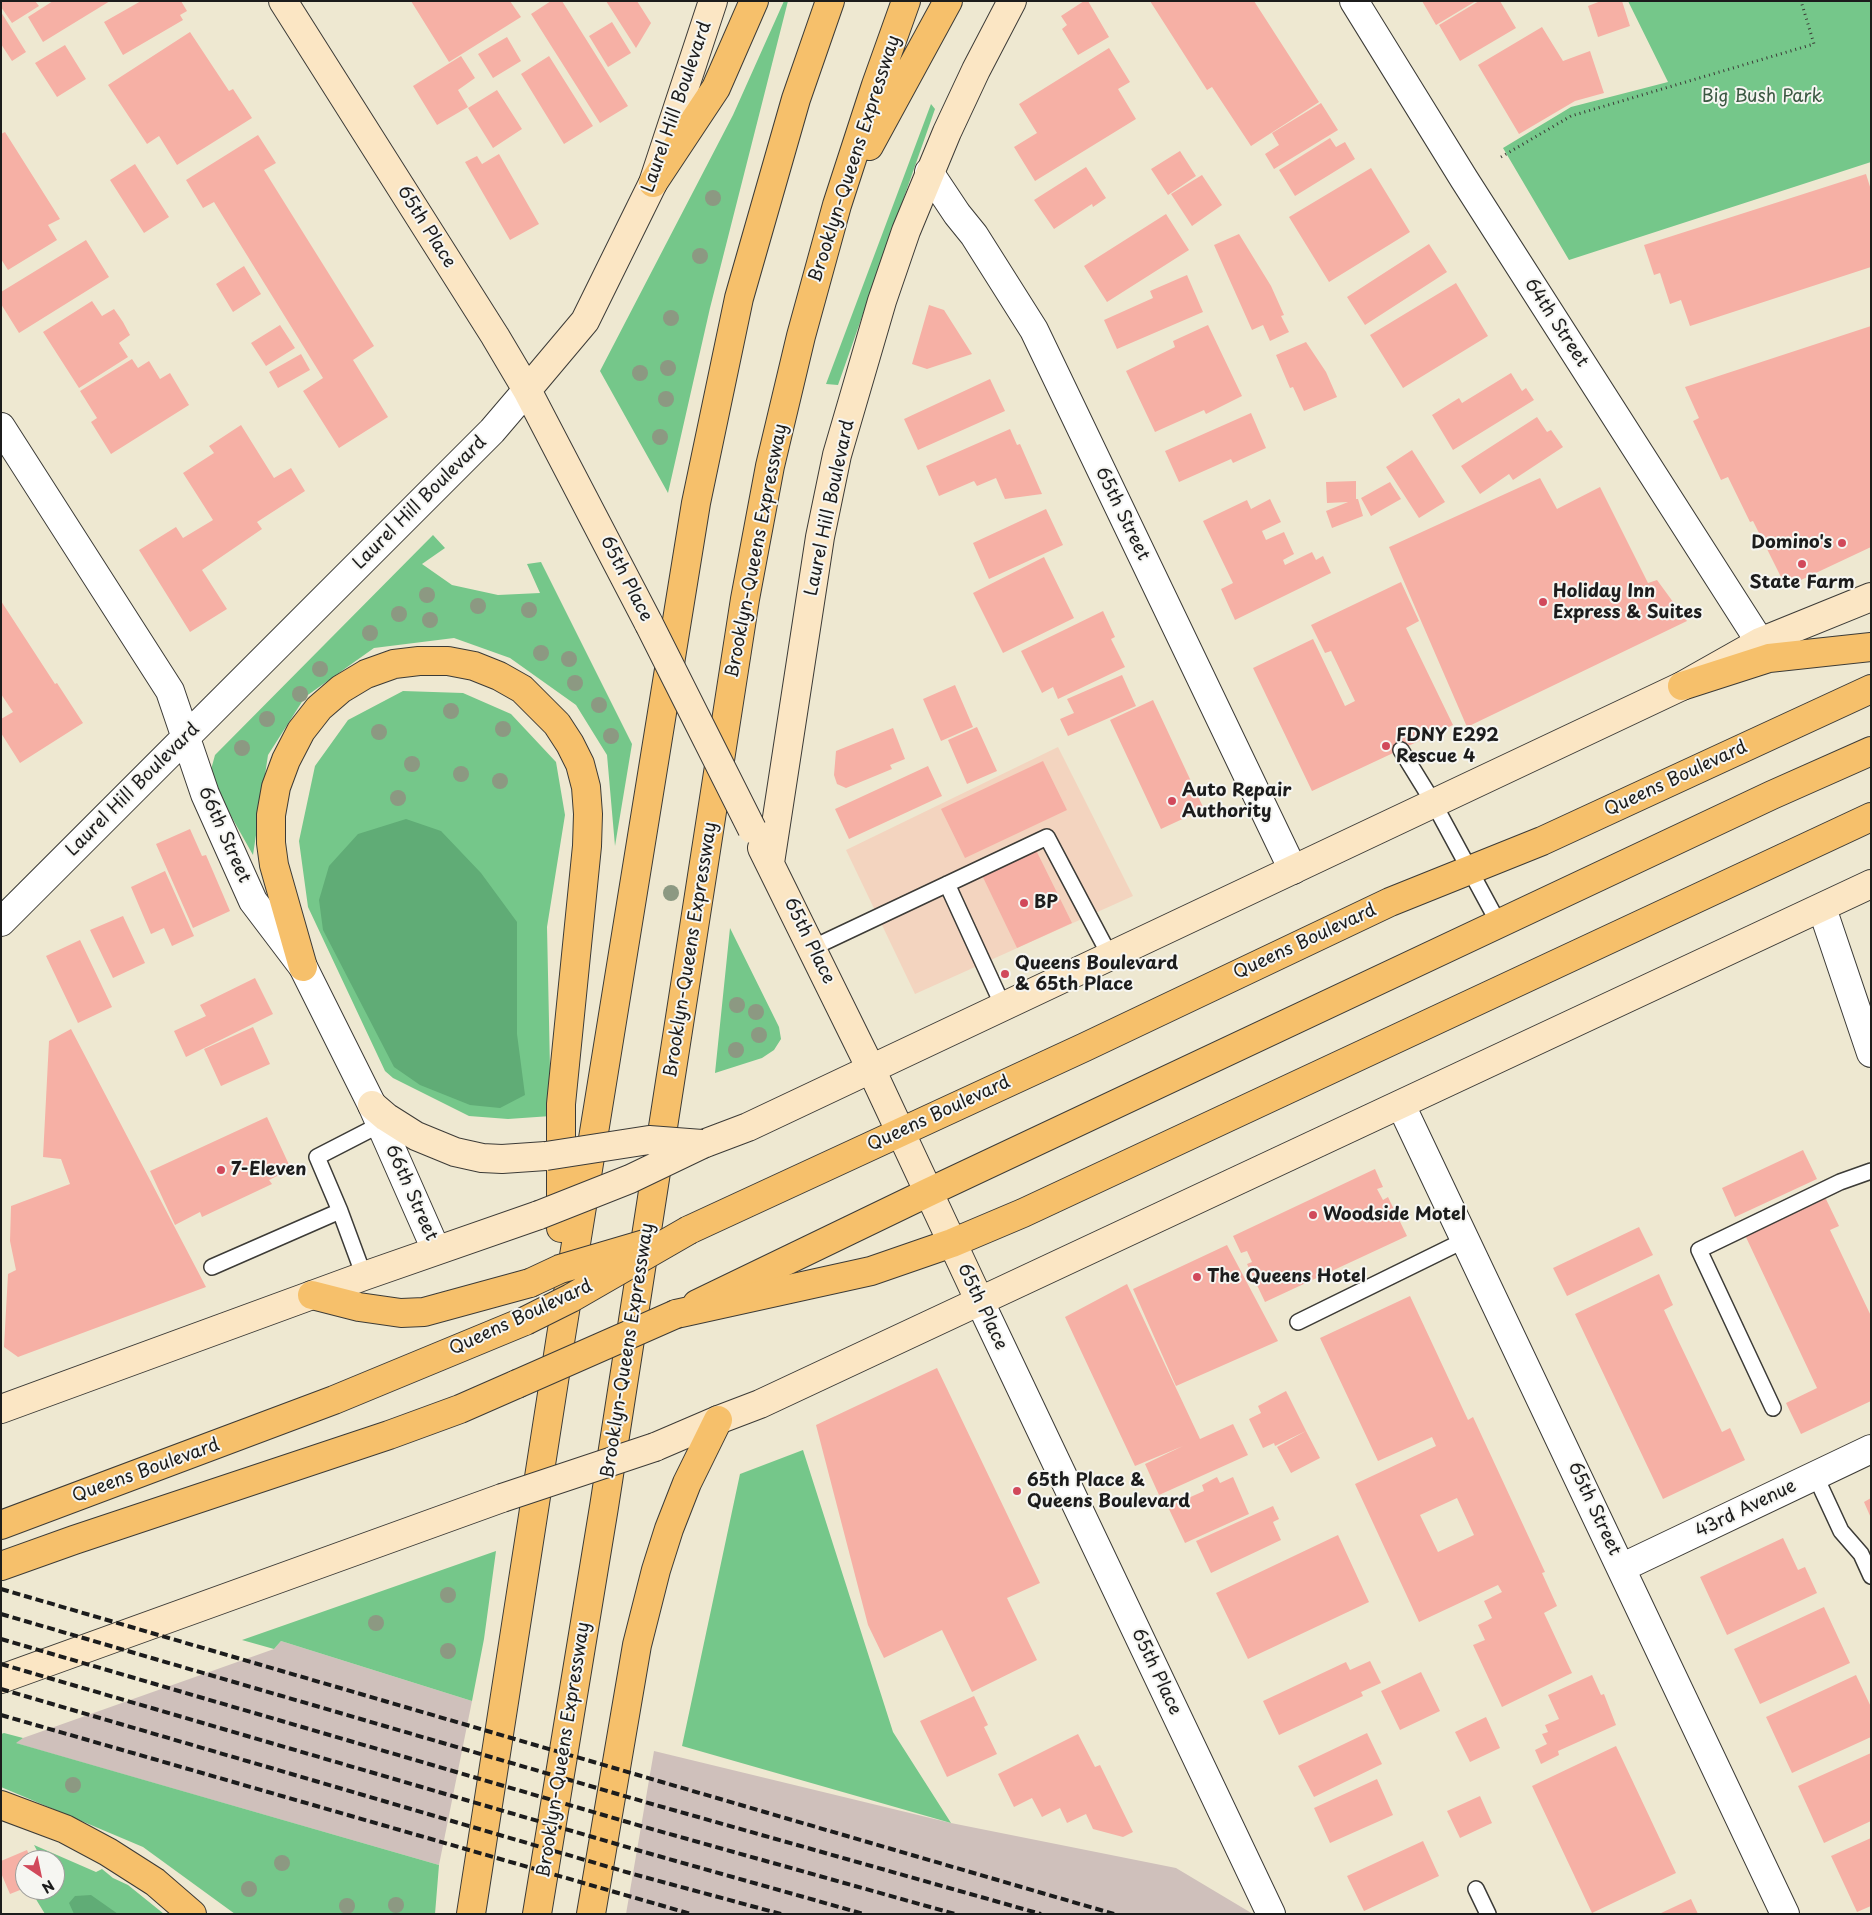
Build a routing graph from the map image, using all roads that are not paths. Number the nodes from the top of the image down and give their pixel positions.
1 (283, 1) edge
2 (713, 1) edge
3 (754, 1) edge
4 (830, 1) edge
5 (906, 1) edge
6 (948, 1) edge
7 (1012, 1) edge
8 (1354, 1) edge
9 (929, 172) junction
10 (653, 183) junction
11 (838, 205) junction
12 (527, 390) junction
13 (1, 427) edge
14 (1871, 597) edge
15 (1760, 642) junction
16 (1871, 647) edge
17 (1682, 686) junction
18 (1871, 689) edge
19 (186, 737) junction
20 (1400, 750) dead end
21 (1871, 751) edge
22 (1433, 802) junction
23 (1871, 817) edge
24 (770, 863) junction
25 (1470, 869) junction
26 (1293, 870) junction
27 (947, 884) junction
28 (1871, 884) edge
29 (1822, 908) junction
30 (1, 922) edge
31 (1499, 924) junction
32 (812, 948) junction
33 (1110, 956) junction
34 (303, 966) junction
35 (1003, 1006) junction
36 (1871, 1053) edge
37 (871, 1069) junction
38 (1401, 1106) junction
39 (381, 1116) junction
40 (901, 1132) junction
41 (703, 1144) junction
42 (1871, 1171) edge
43 (929, 1192) junction
44 (340, 1211) junction
45 (689, 1230) junction
46 (1465, 1240) junction
47 (952, 1243) junction
48 (436, 1250) junction
49 (212, 1266) dead end
50 (364, 1276) junction
51 (312, 1295) junction
52 (980, 1302) junction
53 (676, 1314) junction
54 (1298, 1322) dead end
55 (561, 1336) junction
56 (3, 1407) edge
57 (1773, 1408) dead end
58 (718, 1420) junction
59 (1871, 1449) edge
60 (1816, 1476) junction
61 (1, 1525) edge
62 (1, 1566) edge
63 (1622, 1568) junction
64 (1871, 1576) edge
65 (1, 1679) edge
66 (1, 1805) edge
67 (1476, 1889) dead end
68 (192, 1914) edge
69 (471, 1914) edge
70 (537, 1914) edge
71 (591, 1914) edge
72 (1271, 1914) edge
73 (1488, 1914) edge
74 (1785, 1914) edge

1 - 12 street, 65th Place
2 - 10 street, Laurel Hill Boulevard
3 - 10 main road
4 - 55 main road
5 - 11 main road, Brooklyn-Queens Expressway
6 - 11 main road
7 - 9 street, Laurel Hill Boulevard
8 - 15 street, 64th Street
9 - 24 street, Laurel Hill Boulevard
9 - 26 street, 65th Street
10 - 12 street, Laurel Hill Boulevard
11 - 70 main road, Brooklyn-Queens Expressway
12 - 19 street, Laurel Hill Boulevard
12 - 24 street, 65th Place, bridge
13 - 19 street, 66th Street
14 - 15 street
15 - 17 street
16 - 17 main road
17 - 22 street
18 - 25 main road, Queens Boulevard
19 - 30 street, Laurel Hill Boulevard
19 - 34 street, 66th Street
20 - 22 lane
21 - 31 main road
22 - 25 lane
22 - 26 street
23 - 47 main road
24 - 32 street, 65th Place
25 - 31 lane
25 - 40 main road, Queens Boulevard
26 - 33 street
27 - 32 lane
27 - 33 lane
27 - 35 lane
28 - 29 street
29 - 36 street
29 - 38 street
31 - 43 main road
32 - 37 street, 65th Place
33 - 35 street
34 - 39 street, 66th Street
34 - 55 main road
35 - 37 street
37 - 40 street, 65th Place
37 - 41 street
38 - 46 street, 65th Street
38 - 52 street
39 - 41 street, bridge
39 - 44 lane
39 - 48 street, 66th Street
40 - 43 street, 65th Place
40 - 45 main road, Queens Boulevard
41 - 48 street, bridge
42 - 57 lane
43 - 47 street, 65th Place
43 - 53 main road
44 - 49 lane
44 - 50 lane
45 - 51 main road, bridge
45 - 61 main road, Queens Boulevard, bridge
46 - 54 lane
46 - 63 street, 65th Street
47 - 52 street, 65th Place
47 - 53 main road
48 - 50 street
50 - 51 street
51 - 56 street
52 - 58 street
52 - 72 street, 65th Place
53 - 62 main road, bridge
55 - 69 main road
58 - 65 street, bridge
58 - 71 main road
59 - 60 street, 43rd Avenue
60 - 63 street, 43rd Avenue
60 - 64 lane
63 - 74 street, 65th Street
66 - 68 main road
67 - 73 lane

